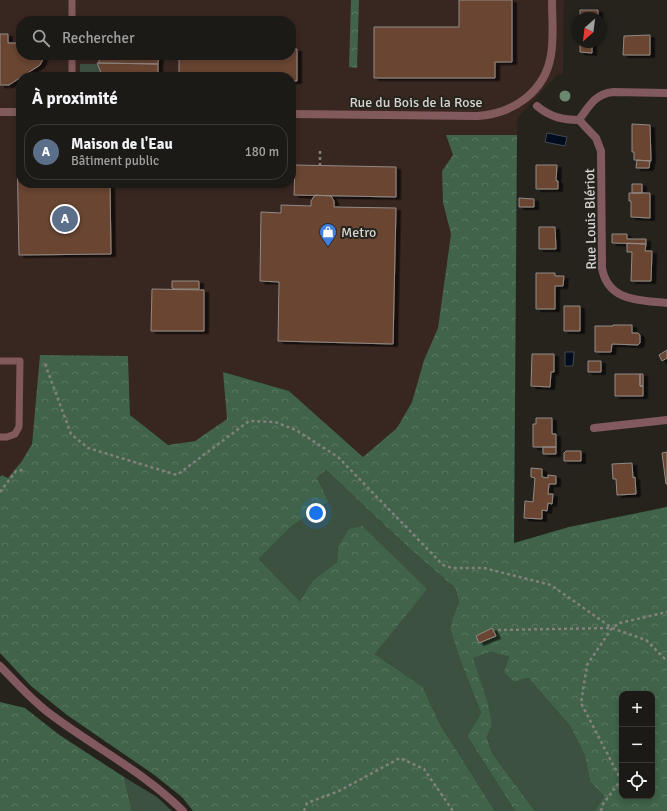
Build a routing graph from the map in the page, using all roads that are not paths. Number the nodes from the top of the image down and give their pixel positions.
1 (72, 0) edge
2 (552, 0) edge
3 (72, 16) edge
4 (72, 60) edge
5 (72, 72) edge
6 (667, 93) edge
7 (537, 106) dead end
8 (0, 112) edge
9 (16, 112) edge
10 (296, 114) edge
11 (579, 120) junction
12 (667, 303) edge
13 (0, 361) edge
14 (667, 420) edge
15 (594, 428) dead end
16 (0, 437) edge
17 (0, 666) edge
18 (183, 811) edge

1 - 3 lane
2 - 10 street, Rue du Bois de la Rose
4 - 5 lane
6 - 11 street
7 - 11 street
8 - 9 street
11 - 12 street, Rue Louis Blériot
13 - 16 lane
14 - 15 street
17 - 18 street

